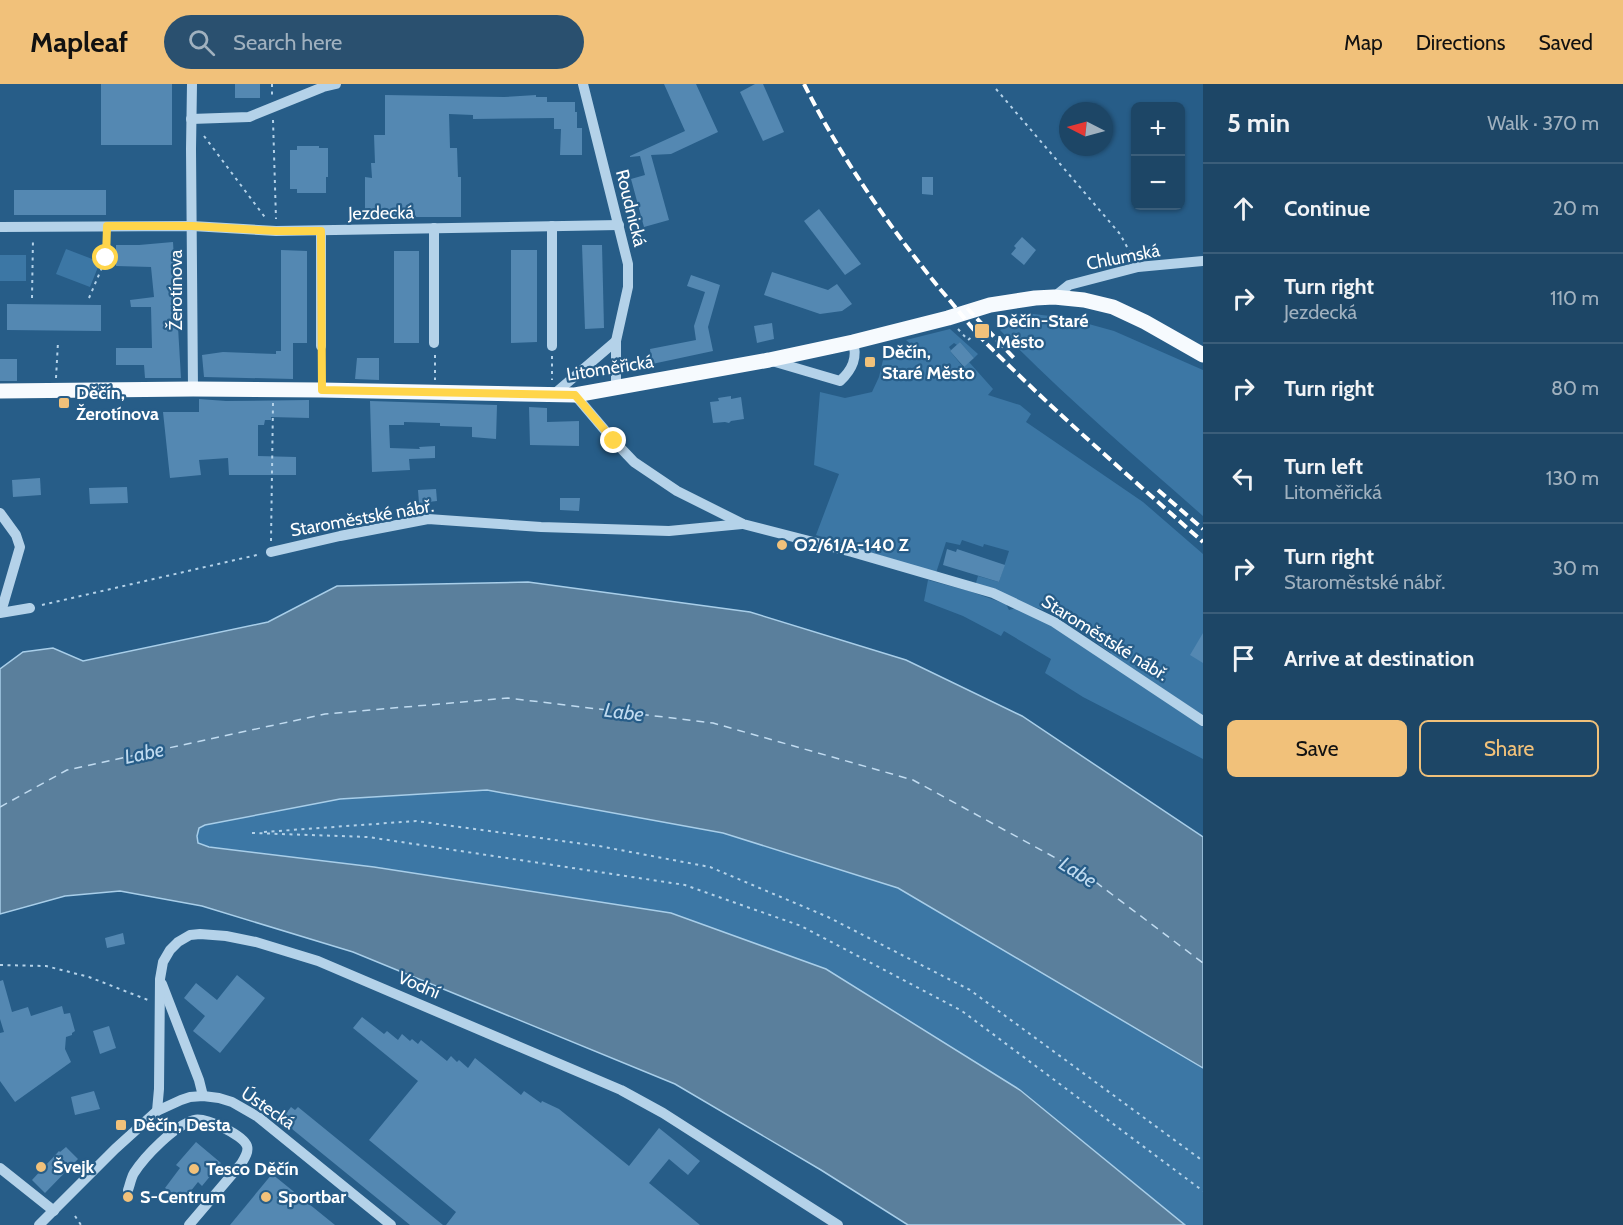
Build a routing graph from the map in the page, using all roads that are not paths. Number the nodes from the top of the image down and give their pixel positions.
1 (192, 84) edge
2 (336, 84) edge
3 (584, 84) edge
4 (191, 119) junction
5 (619, 225) junction
6 (192, 226) junction
7 (552, 226) junction
8 (0, 227) edge
9 (434, 228) junction
10 (321, 231) junction
11 (1203, 261) edge
12 (1054, 297) junction
13 (616, 340) junction
14 (853, 342) junction
15 (434, 343) road end
16 (321, 346) road end
17 (552, 346) road end
18 (1203, 355) edge
19 (769, 360) junction
20 (616, 388) junction
21 (193, 389) junction
22 (0, 391) edge
23 (552, 395) junction
24 (575, 395) junction
25 (0, 513) edge
26 (743, 524) junction
27 (271, 552) road end
28 (30, 608) road end
29 (0, 611) edge
30 (1203, 721) edge
31 (160, 979) junction
32 (203, 1096) junction
33 (157, 1111) junction
34 (0, 1168) edge
35 (128, 1190) dead end
36 (54, 1211) junction
37 (39, 1225) edge
38 (189, 1225) edge
39 (391, 1225) edge
40 (838, 1225) edge

1 - 4 street, Žerotínova
2 - 4 street
3 - 5 street, Roudnická
4 - 6 street, Žerotínova
5 - 7 street, Jezdecká
5 - 13 street, Roudnická
6 - 8 street, Jezdecká
6 - 10 street, Jezdecká
6 - 21 street, Žerotínova
7 - 9 street, Jezdecká
7 - 17 street
9 - 10 street, Jezdecká
9 - 15 street
10 - 16 street
11 - 12 street, Chlumská
12 - 14 main road, Litoměřická
12 - 18 main road, Litoměřická
13 - 20 street, Roudnická
13 - 23 street
14 - 19 main road, Litoměřická
14 - 19 street
19 - 20 main road, Litoměřická
20 - 24 main road, Litoměřická
21 - 22 main road, Litoměřická
21 - 23 main road, Litoměřická
23 - 24 main road, Litoměřická
24 - 26 street, Staroměstské nábř.
25 - 29 street
26 - 27 street, Staroměstské nábř.
26 - 30 street, Staroměstské nábř.
28 - 29 street
31 - 32 street
31 - 33 street, Vodní
31 - 40 street, Vodní
32 - 33 street, Ústecká
32 - 39 street, Ústecká
33 - 36 street, Ústecká
34 - 36 street
35 - 38 street
36 - 37 street, Ústecká

